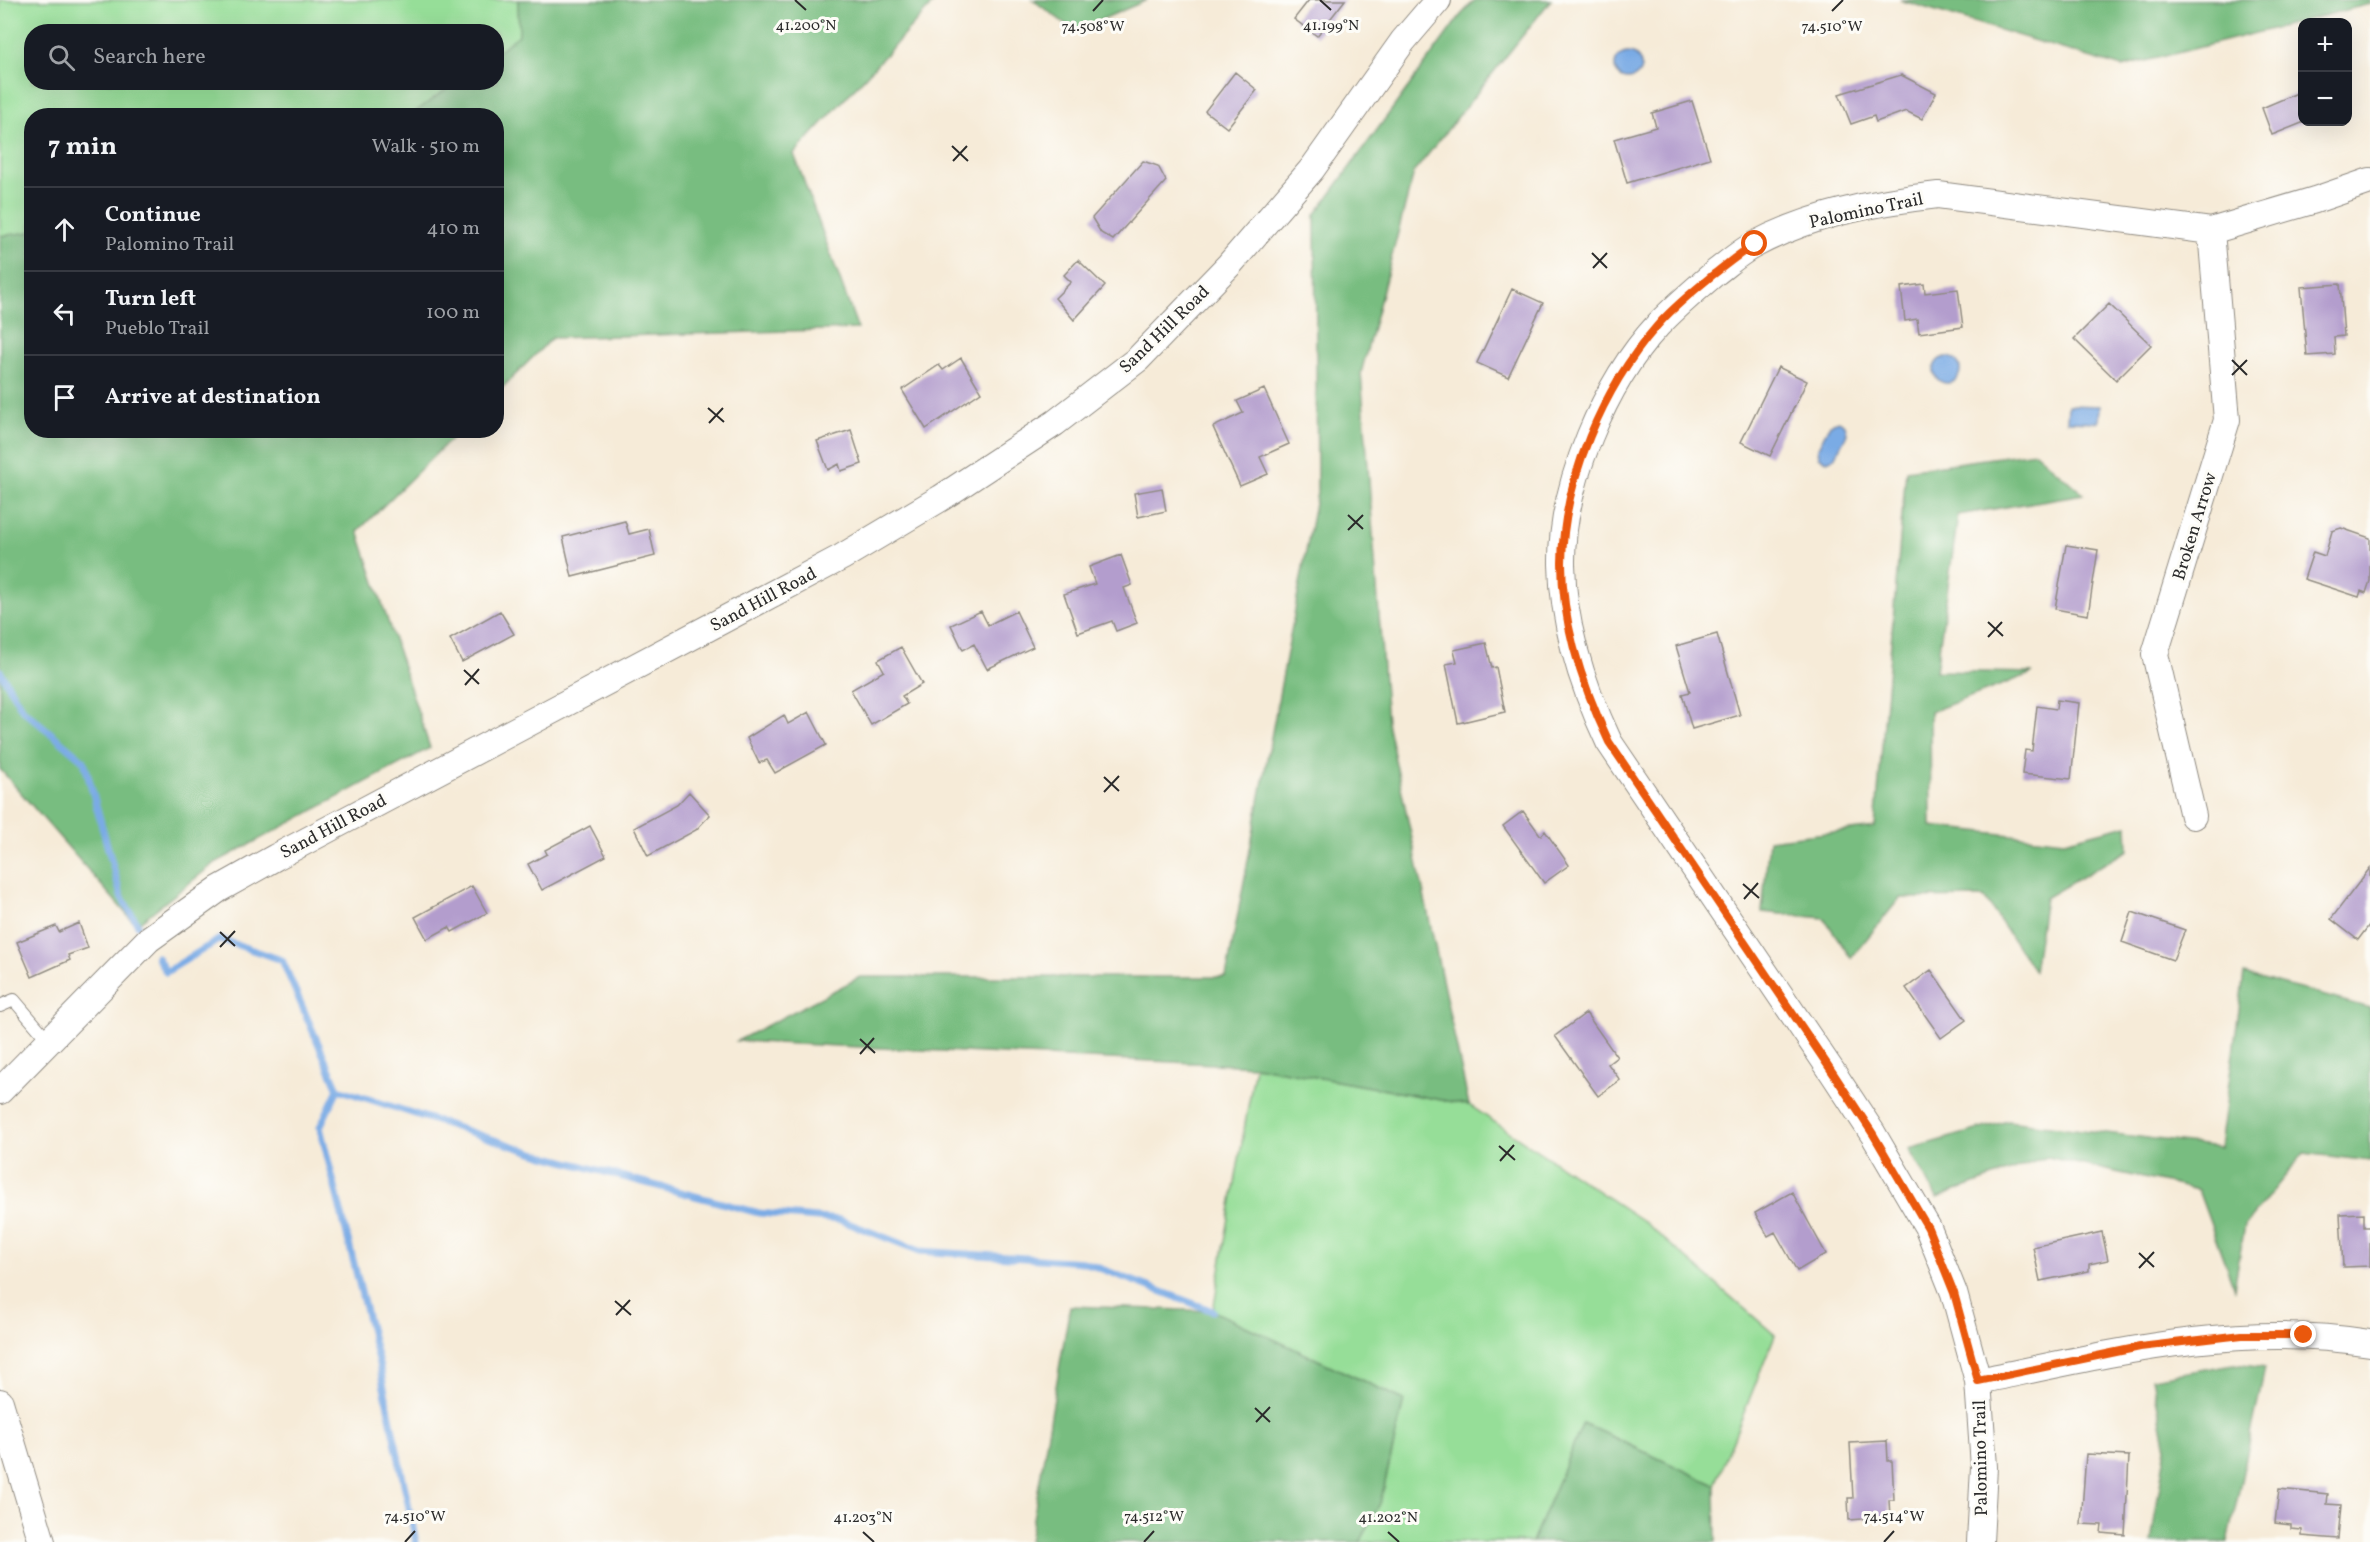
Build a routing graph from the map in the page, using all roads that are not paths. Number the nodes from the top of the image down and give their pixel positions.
1 (1437, 0) edge
2 (2370, 181) edge
3 (2211, 231) junction
4 (2193, 816) dead end
5 (0, 1006) edge
6 (49, 1041) junction
7 (0, 1091) edge
8 (2370, 1343) edge
9 (1978, 1381) junction
10 (0, 1402) edge
11 (42, 1542) edge
12 (1980, 1542) edge

1 - 6 street, Sand Hill Road
2 - 3 street, Palomino Trail
3 - 4 street, Broken Arrow
3 - 9 street, Palomino Trail
5 - 6 lane
6 - 7 street, Sand Hill Road
8 - 9 street
9 - 12 street, Palomino Trail
10 - 11 street

